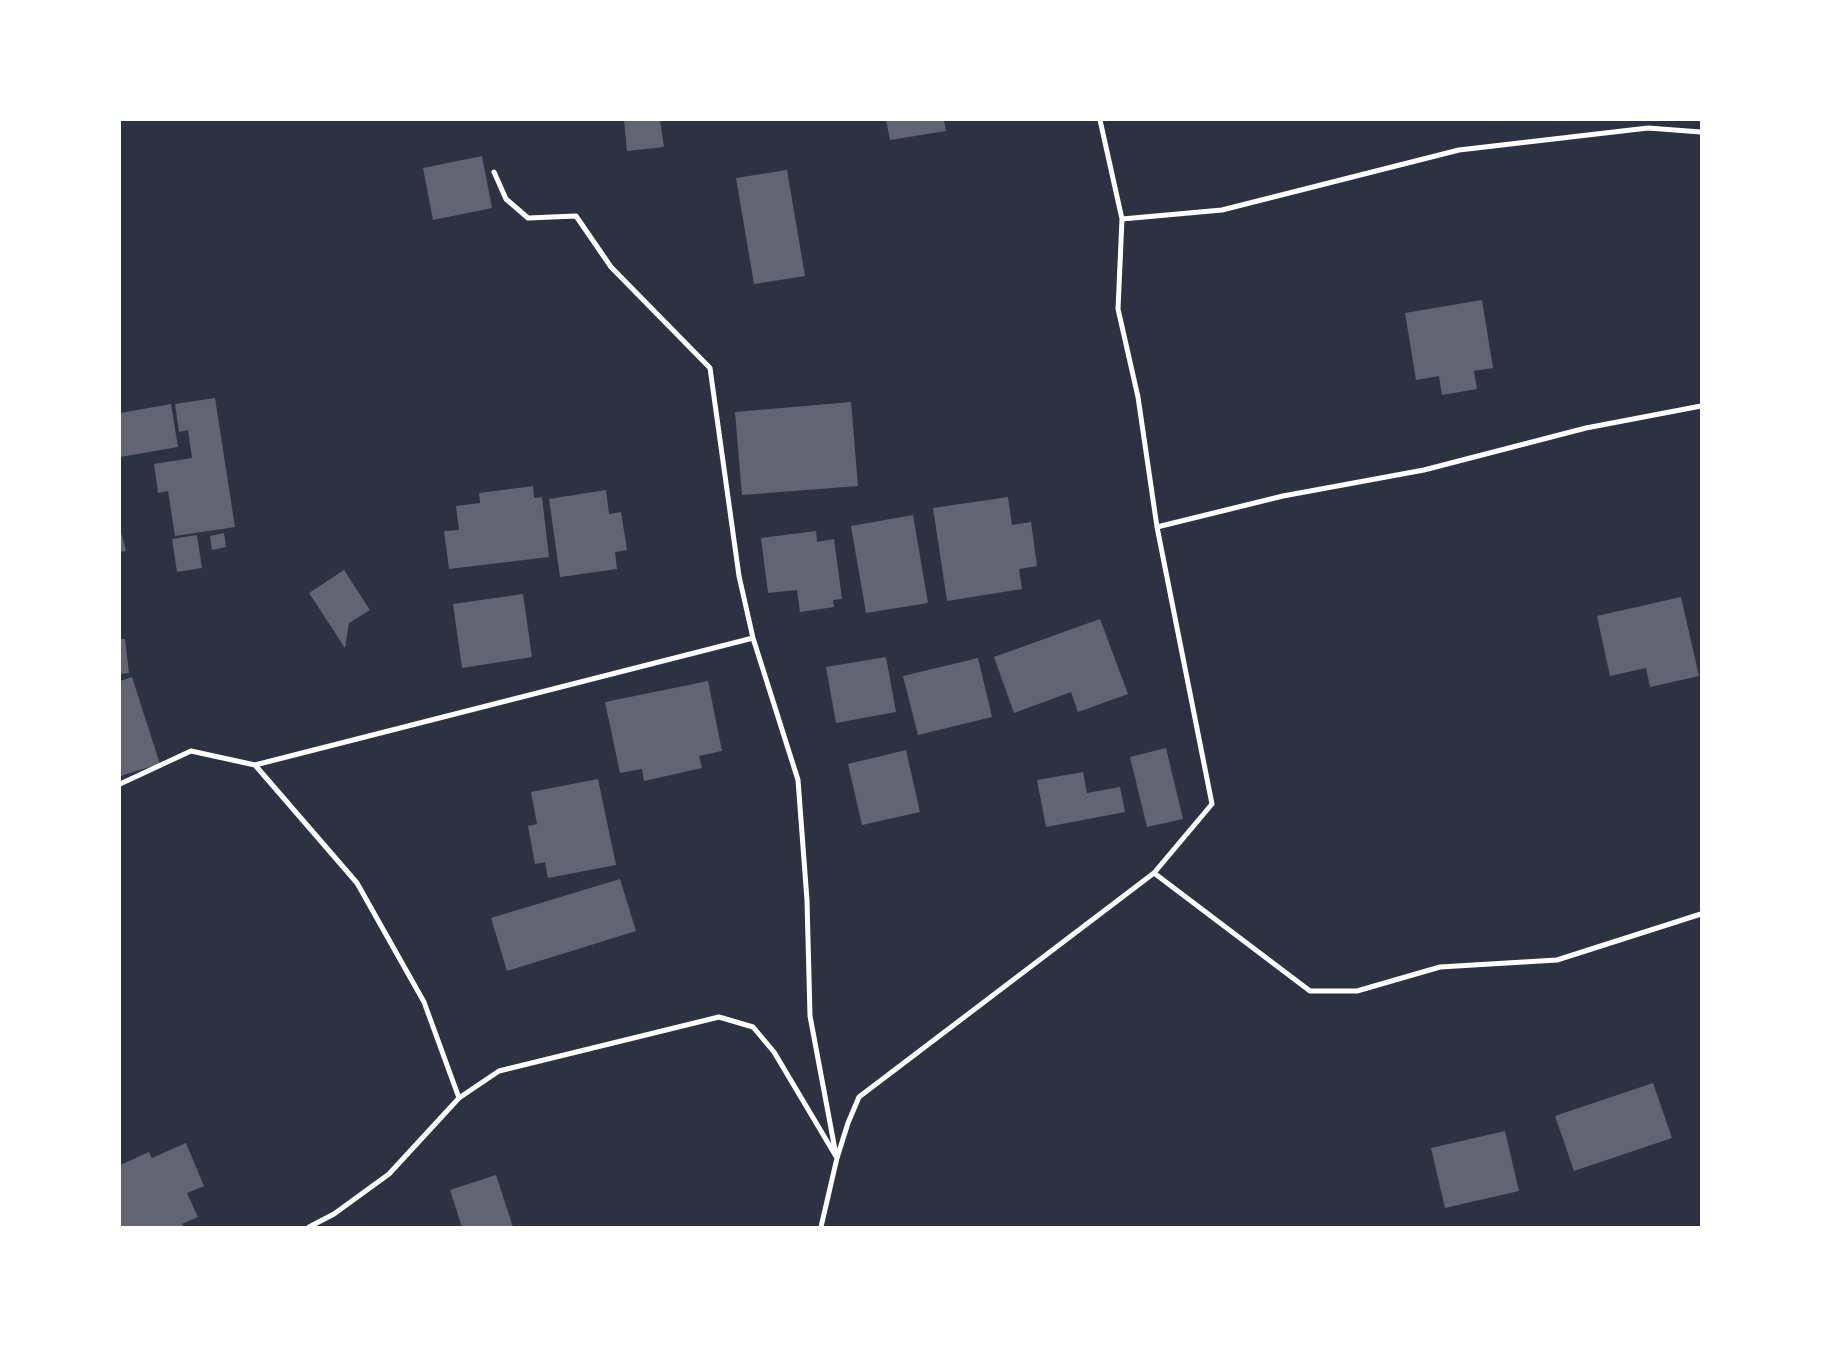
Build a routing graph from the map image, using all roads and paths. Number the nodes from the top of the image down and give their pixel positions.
1 (1100, 120) edge
2 (1701, 132) edge
3 (494, 172) dead end
4 (1122, 219) junction
5 (1701, 406) edge
6 (1156, 527) junction
7 (753, 638) junction
8 (255, 765) junction
9 (120, 784) edge
10 (1154, 873) junction
11 (1701, 914) edge
12 (459, 1098) junction
13 (837, 1158) junction
14 (309, 1227) edge
15 (821, 1227) edge

1 - 4 street
2 - 4 street
3 - 7 street
4 - 6 street
5 - 6 street
6 - 10 street
7 - 8 street
7 - 13 street
8 - 9 street
8 - 12 street
10 - 11 street
10 - 13 street
12 - 13 street
12 - 14 street
13 - 15 street

